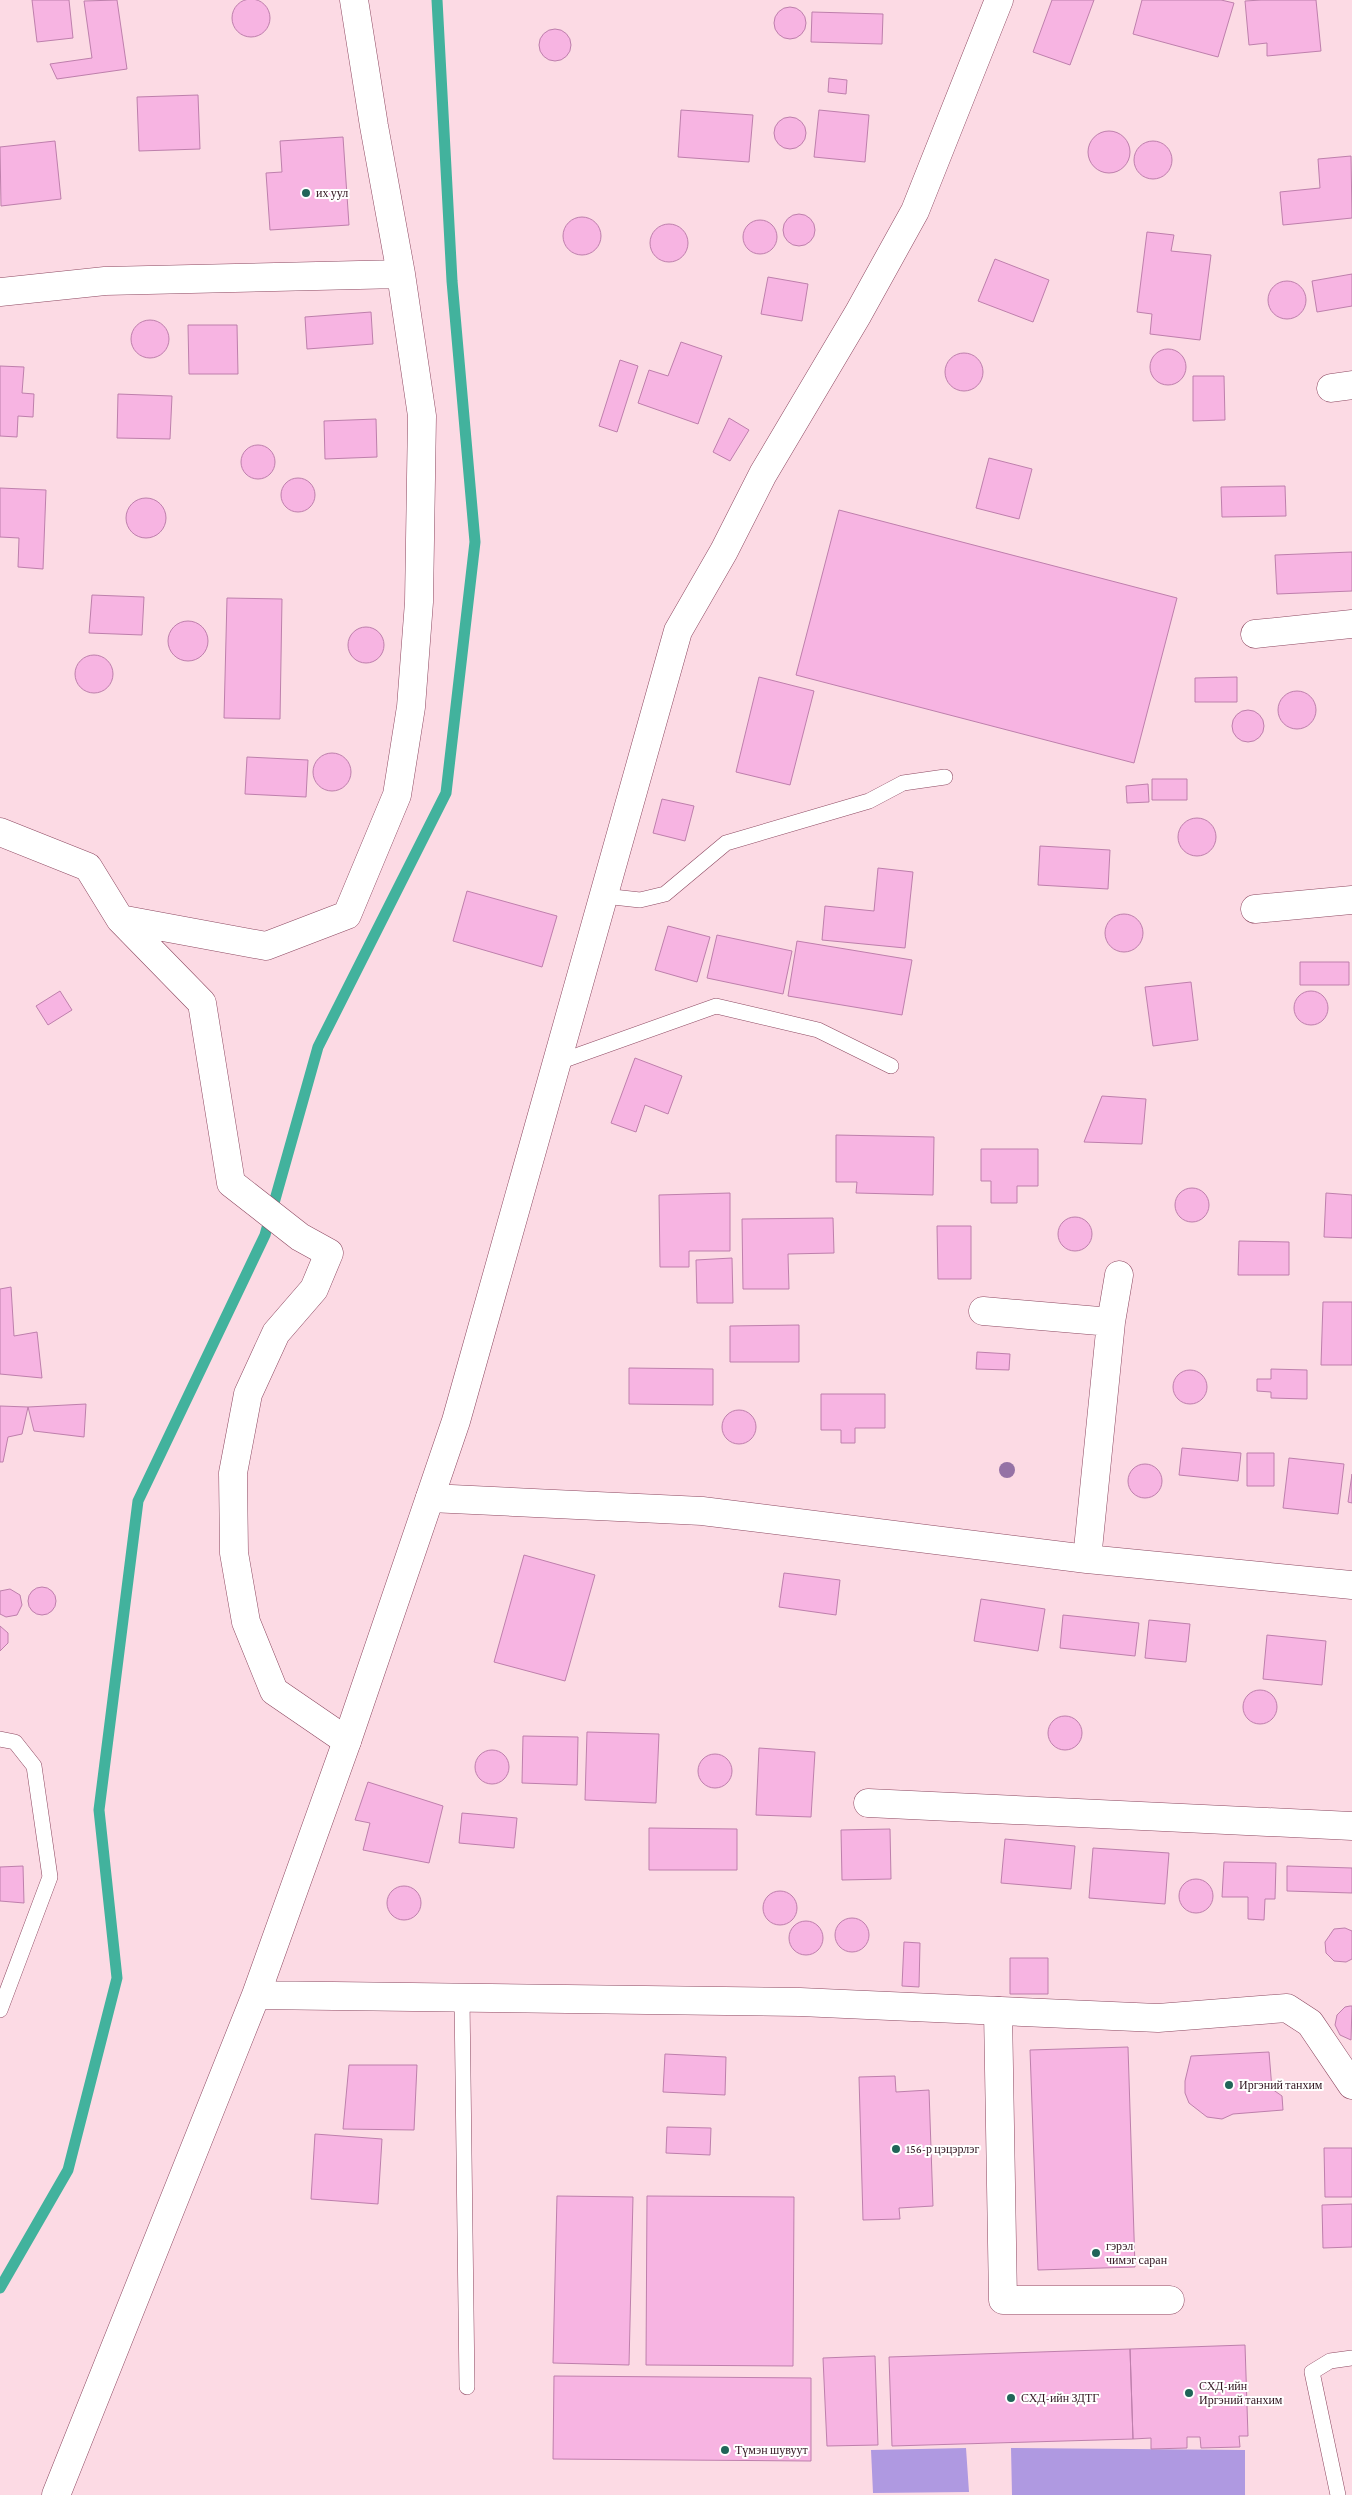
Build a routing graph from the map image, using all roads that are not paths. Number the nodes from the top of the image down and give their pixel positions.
1 (354, 0) edge
2 (999, 0) edge
3 (402, 274) junction
4 (0, 292) edge
5 (1352, 624) edge
6 (1255, 634) dead end
7 (946, 777) dead end
8 (0, 832) edge
9 (604, 896) junction
10 (1352, 900) edge
11 (1255, 909) dead end
12 (120, 919) junction
13 (556, 1063) junction
14 (891, 1066) dead end
15 (1119, 1274) dead end
16 (983, 1311) dead end
17 (1111, 1322) junction
18 (430, 1498) junction
19 (1088, 1559) junction
20 (1352, 1585) edge
21 (0, 1739) edge
22 (347, 1741) junction
23 (868, 1803) dead end
24 (1352, 1826) edge
25 (256, 1995) junction
26 (462, 1998) junction
27 (0, 2010) edge
28 (998, 2011) junction
29 (1352, 2085) edge
30 (1170, 2300) dead end
31 (1352, 2358) edge
32 (467, 2387) dead end
33 (58, 2489) edge
34 (1338, 2495) edge

1 - 3 street
2 - 9 street
3 - 4 street
3 - 12 street
5 - 6 street
7 - 9 lane
8 - 12 street
9 - 13 street
10 - 11 street
12 - 22 street
13 - 14 lane
13 - 18 street
15 - 17 street
16 - 17 street
17 - 19 street
18 - 19 street
18 - 22 street
19 - 20 street
21 - 27 lane
22 - 25 street
23 - 24 street
25 - 26 street
25 - 33 street
26 - 28 street
26 - 32 lane
28 - 29 street
28 - 30 street
31 - 34 lane

